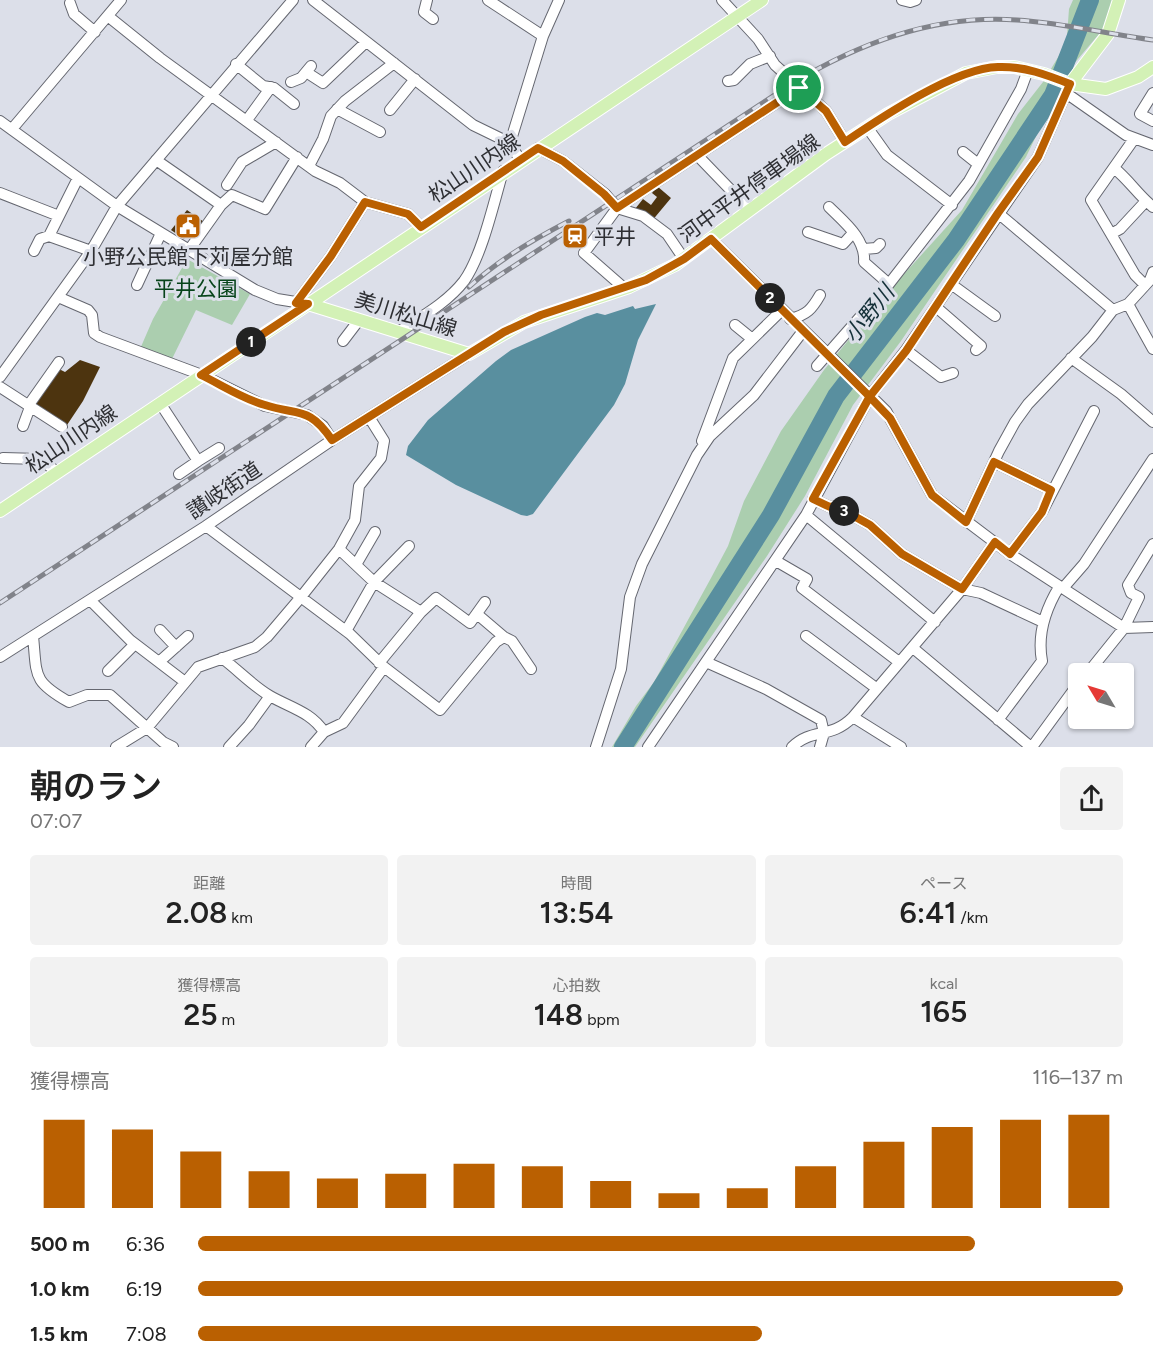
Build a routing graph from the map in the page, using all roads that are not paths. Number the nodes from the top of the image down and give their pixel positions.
1 (121, 0) edge
2 (292, 0) edge
3 (314, 0) edge
4 (427, 0) edge
5 (488, 0) edge
6 (560, 0) edge
7 (723, 0) edge
8 (762, 0) edge
9 (902, 0) edge
10 (916, 0) edge
11 (1119, 0) edge
12 (70, 3) dead end
13 (737, 15) junction
14 (109, 16) junction
15 (433, 19) dead end
16 (95, 32) junction
17 (543, 36) junction
18 (366, 42) junction
19 (770, 56) junction
20 (394, 63) junction
21 (236, 64) junction
22 (1153, 67) edge
23 (1028, 70) junction
24 (415, 79) junction
25 (728, 81) dead end
26 (291, 82) dead end
27 (1068, 86) junction
28 (271, 87) junction
29 (799, 88) junction
30 (1153, 93) edge
31 (211, 94) junction
32 (294, 104) dead end
33 (337, 109) junction
34 (390, 111) dead end
35 (246, 120) junction
36 (0, 121) edge
37 (1153, 121) edge
38 (867, 127) junction
39 (12, 129) junction
40 (380, 132) dead end
41 (1134, 139) junction
42 (276, 142) junction
43 (845, 142) junction
44 (510, 143) junction
45 (1153, 145) edge
46 (538, 148) junction
47 (963, 152) dead end
48 (696, 154) junction
49 (297, 157) junction
50 (156, 160) junction
51 (520, 160) junction
52 (978, 164) junction
53 (309, 166) junction
54 (1114, 168) junction
55 (503, 171) junction
56 (78, 178) junction
57 (226, 185) dead end
58 (0, 193) edge
59 (365, 202) junction
60 (952, 204) junction
61 (1150, 204) edge
62 (221, 205) junction
63 (117, 206) junction
64 (829, 207) dead end
65 (617, 208) junction
66 (750, 210) junction
67 (998, 213) junction
68 (59, 216) junction
69 (421, 227) junction
70 (808, 232) dead end
71 (853, 232) junction
72 (161, 233) junction
73 (1111, 234) junction
74 (49, 236) junction
75 (711, 239) junction
76 (880, 244) dead end
77 (864, 249) junction
78 (189, 250) junction
79 (34, 251) dead end
80 (91, 251) junction
81 (684, 259) junction
82 (1153, 273) edge
83 (142, 282) dead end
84 (889, 284) junction
85 (951, 284) junction
86 (1145, 285) junction
87 (624, 288) junction
88 (820, 295) dead end
89 (58, 297) junction
90 (302, 303) junction
91 (1128, 304) junction
92 (936, 307) junction
93 (782, 310) junction
94 (1113, 310) junction
95 (995, 316) dead end
96 (790, 319) junction
97 (359, 320) junction
98 (735, 325) dead end
99 (803, 331) junction
100 (398, 332) junction
101 (751, 338) junction
102 (343, 341) dead end
103 (1153, 349) edge
104 (976, 350) dead end
105 (906, 351) junction
106 (470, 354) junction
107 (828, 357) junction
108 (1071, 357) junction
109 (59, 362) dead end
110 (818, 366) dead end
111 (952, 373) dead end
112 (201, 375) junction
113 (0, 377) edge
114 (0, 387) edge
115 (868, 395) junction
116 (160, 403) junction
117 (29, 406) junction
118 (1094, 411) dead end
119 (369, 417) junction
120 (1153, 422) edge
121 (23, 426) dead end
122 (62, 427) dead end
123 (332, 440) junction
124 (219, 447) dead end
125 (697, 455) junction
126 (3, 458) dead end
127 (1153, 459) edge
128 (198, 462) junction
129 (994, 462) junction
130 (57, 472) junction
131 (180, 474) dead end
132 (1051, 490) junction
133 (813, 499) junction
134 (0, 511) edge
135 (806, 515) junction
136 (966, 522) junction
137 (206, 526) junction
138 (375, 532) dead end
139 (995, 542) junction
140 (1153, 544) edge
141 (409, 546) dead end
142 (339, 549) junction
143 (1010, 554) junction
144 (776, 561) junction
145 (357, 563) junction
146 (374, 582) junction
147 (1062, 587) junction
148 (962, 589) junction
149 (302, 597) junction
150 (90, 600) junction
151 (485, 602) dead end
152 (421, 612) junction
153 (477, 614) junction
154 (935, 622) junction
155 (1043, 622) junction
156 (1153, 627) edge
157 (1124, 628) junction
158 (160, 630) dead end
159 (346, 631) junction
160 (33, 636) junction
161 (188, 636) dead end
162 (807, 636) dead end
163 (504, 638) junction
164 (135, 644) junction
165 (176, 647) junction
166 (913, 648) junction
167 (0, 657) edge
168 (222, 658) junction
169 (159, 662) junction
170 (706, 662) junction
171 (899, 662) junction
172 (1096, 663) edge
173 (382, 665) junction
174 (531, 669) dead end
175 (108, 671) dead end
176 (185, 682) junction
177 (876, 688) junction
178 (270, 696) junction
179 (1068, 697) edge
180 (853, 717) junction
181 (998, 720) junction
182 (147, 728) junction
183 (324, 732) junction
184 (824, 733) junction
185 (116, 747) edge
186 (173, 747) edge
187 (229, 747) edge
188 (311, 747) edge
189 (596, 747) edge
190 (648, 747) edge
191 (792, 747) edge
192 (821, 747) edge
193 (901, 747) edge
194 (1031, 747) edge

1 - 14 street
2 - 21 street
3 - 18 street
4 - 15 street
5 - 17 street
6 - 17 street
7 - 13 street
8 - 13 main road, 松山川内線
9 - 10 street
11 - 27 main road
12 - 16 street
13 - 19 street
13 - 46 main road, 松山川内線
14 - 16 street
14 - 31 street
16 - 39 street
17 - 44 street
18 - 20 street
18 - 26 street
19 - 25 street
19 - 29 street
20 - 24 street
20 - 33 street
21 - 28 street
21 - 31 street
22 - 27 main road
23 - 27 main road, 河中平井停車場線
23 - 38 main road, 河中平井停車場線
23 - 52 street
24 - 34 street
24 - 44 street
27 - 41 street
27 - 67 street
28 - 32 street
28 - 35 street
29 - 43 street
29 - 48 street
30 - 37 street
31 - 35 street
31 - 50 street
33 - 40 street
33 - 53 street
35 - 42 street
36 - 39 street
38 - 43 main road, 河中平井停車場線
38 - 60 street
39 - 56 street
41 - 45 street
41 - 54 street
42 - 49 street
42 - 57 street
43 - 66 main road, 河中平井停車場線
44 - 51 street
46 - 51 main road, 松山川内線
46 - 65 street
47 - 52 street
48 - 65 street
48 - 66 street
49 - 53 street
49 - 62 street
50 - 62 street
50 - 63 street
51 - 55 main road, 松山川内線
52 - 60 street
53 - 59 street
54 - 61 street
54 - 73 street
55 - 69 main road, 松山川内線
55 - 100 street
56 - 63 street
56 - 68 street
58 - 68 street
59 - 69 street
59 - 90 street
60 - 84 street
61 - 73 street
62 - 78 street
63 - 72 street
63 - 80 street
64 - 71 street
65 - 81 street
65 - 87 street
66 - 75 main road, 河中平井停車場線
67 - 85 street
67 - 94 street
68 - 74 street
69 - 90 main road, 松山川内線
70 - 71 street
71 - 77 street
72 - 78 street
72 - 83 street
73 - 86 street
74 - 79 street
74 - 80 street
75 - 81 main road, 河中平井停車場線
75 - 93 street
76 - 77 street
77 - 84 street
78 - 90 street
80 - 89 street
81 - 87 main road, 河中平井停車場線
82 - 86 street
84 - 107 street
85 - 92 street
85 - 95 street
86 - 91 street
87 - 106 main road, 美川松山線
88 - 96 street
89 - 112 street
89 - 113 street
90 - 97 main road, 美川松山線
90 - 112 main road, 松山川内線
91 - 94 street
91 - 103 street
92 - 104 street
92 - 105 street
93 - 96 street
93 - 101 street
94 - 108 street
96 - 99 street
97 - 100 main road, 美川松山線
97 - 102 street
98 - 101 street
99 - 107 street
99 - 125 street
100 - 106 main road, 美川松山線
101 - 125 street
105 - 111 street
105 - 115 street
106 - 119 street, 讃岐街道
107 - 110 street
107 - 115 street
108 - 120 street
108 - 129 street
109 - 117 street
112 - 116 main road, 松山川内線
112 - 123 street
114 - 117 street
115 - 133 street
115 - 136 street
116 - 128 street
116 - 130 main road, 松山川内線
117 - 121 street
117 - 122 street
118 - 132 street
119 - 123 street, 讃岐街道
119 - 142 street
123 - 137 street, 讃岐街道
124 - 128 street
125 - 189 street
126 - 130 street
127 - 147 street
128 - 131 street
129 - 132 street
129 - 136 street
130 - 134 main road, 松山川内線
132 - 143 street
133 - 135 street
133 - 148 street
135 - 144 street
135 - 154 street
136 - 139 street
137 - 149 street
137 - 150 street, 讃岐街道
138 - 145 street
139 - 143 street
139 - 148 street
140 - 157 street
141 - 146 street
142 - 145 street
142 - 149 street
143 - 147 street
144 - 170 street
144 - 171 street
145 - 146 street
146 - 152 street
146 - 159 street
147 - 155 street
147 - 157 street
148 - 154 street
148 - 155 street
149 - 159 street
149 - 168 street
150 - 160 street, 讃岐街道
150 - 164 street
151 - 153 street
152 - 153 street
152 - 173 street
153 - 163 street
154 - 166 street
155 - 181 street
156 - 157 street
157 - 172 street
158 - 165 street
159 - 173 street
160 - 167 street, 讃岐街道
160 - 182 street
161 - 165 street
162 - 177 street
163 - 173 street
163 - 174 street
164 - 169 street
164 - 175 street
165 - 169 street
166 - 171 street
166 - 181 street
168 - 176 street
168 - 178 street
169 - 176 street
170 - 184 street
170 - 190 street
171 - 177 street
173 - 183 street
176 - 182 street
177 - 180 street
178 - 183 street
178 - 187 street
179 - 194 street
180 - 184 street
180 - 193 street
181 - 194 street
182 - 185 street
182 - 186 street
183 - 188 street
184 - 191 street
184 - 192 street

